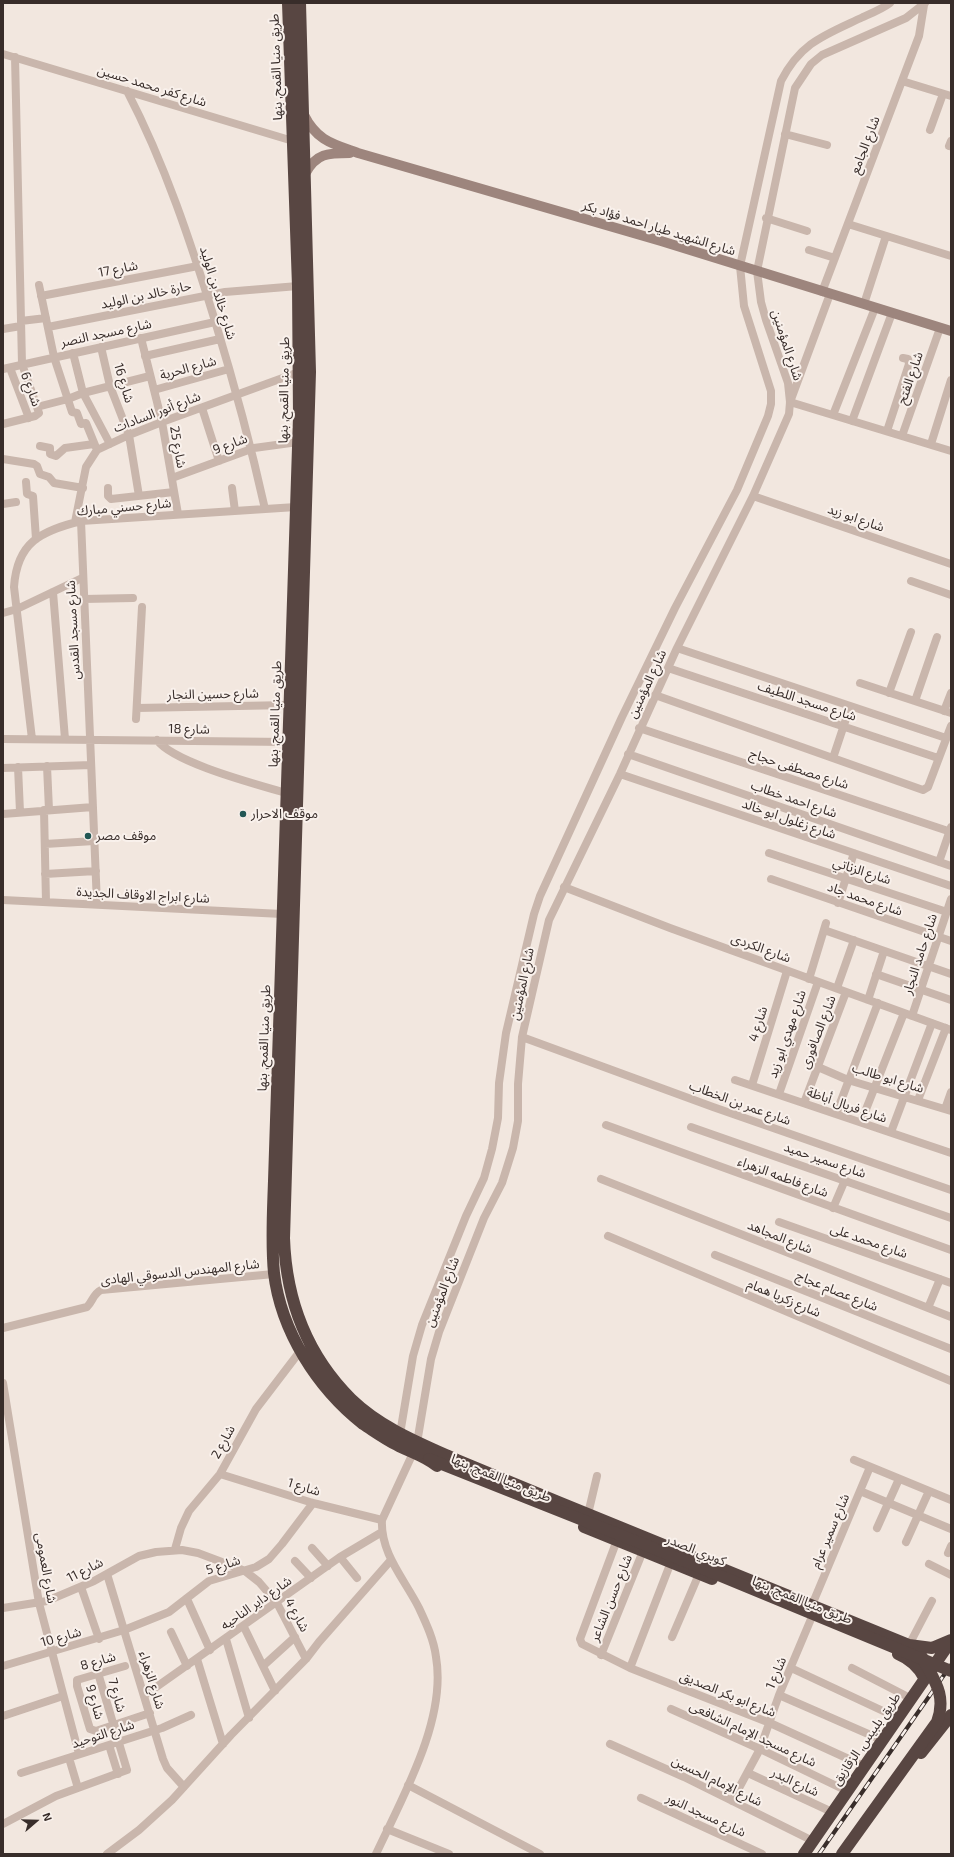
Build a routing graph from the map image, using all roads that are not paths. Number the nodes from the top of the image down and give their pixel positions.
1 (288, 3) edge
2 (300, 3) edge
3 (890, 3) edge
4 (924, 4) edge
5 (3, 54) edge
6 (15, 57) junction
7 (902, 81) junction
8 (127, 91) junction
9 (943, 94) junction
10 (951, 96) edge
11 (304, 115) junction
12 (930, 130) dead end
13 (785, 134) junction
14 (293, 141) junction
15 (827, 145) dead end
16 (358, 153) junction
17 (305, 174) junction
18 (766, 218) junction
19 (848, 224) junction
20 (807, 231) dead end
21 (886, 236) junction
22 (809, 250) dead end
23 (951, 256) edge
24 (835, 258) junction
25 (198, 266) junction
26 (740, 266) junction
27 (757, 271) junction
28 (39, 285) dead end
29 (298, 286) junction
30 (826, 293) junction
31 (207, 295) junction
32 (41, 296) junction
33 (864, 304) junction
34 (875, 308) junction
35 (892, 313) junction
36 (46, 318) junction
37 (215, 322) junction
38 (21, 324) junction
39 (48, 327) junction
40 (940, 328) junction
41 (3, 329) edge
42 (951, 331) edge
43 (141, 338) junction
44 (220, 340) junction
45 (101, 347) junction
46 (73, 353) junction
47 (145, 356) junction
48 (54, 357) junction
49 (903, 358) dead end
50 (22, 364) junction
51 (6, 368) edge
52 (229, 369) junction
53 (299, 372) junction
54 (150, 376) junction
55 (951, 380) edge
56 (110, 386) junction
57 (154, 390) junction
58 (83, 393) junction
59 (237, 395) junction
60 (68, 400) junction
61 (790, 402) junction
62 (37, 407) junction
63 (202, 408) junction
64 (833, 415) junction
65 (29, 418) junction
66 (852, 421) junction
67 (162, 422) junction
68 (3, 424) edge
69 (887, 431) junction
70 (128, 435) junction
71 (902, 436) junction
72 (298, 442) junction
73 (110, 444) junction
74 (931, 444) junction
75 (40, 446) dead end
76 (96, 447) junction
77 (251, 449) junction
78 (951, 451) edge
79 (3, 459) edge
80 (219, 461) junction
81 (172, 478) junction
82 (26, 482) dead end
83 (83, 488) junction
84 (108, 488) dead end
85 (232, 488) dead end
86 (174, 492) junction
87 (139, 496) junction
88 (753, 496) junction
89 (16, 502) dead end
90 (3, 504) edge
91 (296, 507) junction
92 (265, 509) junction
93 (235, 511) junction
94 (178, 514) junction
95 (78, 522) junction
96 (36, 539) junction
97 (951, 554) edge
98 (949, 563) edge
99 (82, 578) junction
100 (911, 581) dead end
101 (53, 592) junction
102 (951, 595) edge
103 (133, 598) dead end
104 (84, 599) junction
105 (142, 607) dead end
106 (17, 609) junction
107 (3, 613) edge
108 (911, 632) dead end
109 (937, 637) dead end
110 (677, 648) junction
111 (668, 668) junction
112 (860, 683) dead end
113 (888, 692) junction
114 (951, 693) edge
115 (655, 695) junction
116 (915, 701) junction
117 (289, 705) junction
118 (850, 707) junction
119 (137, 708) junction
120 (948, 712) edge
121 (136, 719) dead end
122 (844, 726) junction
123 (951, 726) edge
124 (639, 728) junction
125 (946, 738) junction
126 (3, 739) edge
127 (32, 739) junction
128 (65, 739) junction
129 (90, 739) junction
130 (157, 740) junction
131 (288, 742) junction
132 (628, 754) junction
133 (832, 758) junction
134 (938, 758) junction
135 (91, 765) junction
136 (48, 766) junction
137 (18, 767) junction
138 (3, 768) edge
139 (620, 774) junction
140 (286, 794) junction
141 (93, 807) junction
142 (46, 810) junction
143 (20, 812) junction
144 (3, 814) edge
145 (951, 830) edge
146 (94, 841) junction
147 (45, 844) junction
148 (769, 853) dead end
149 (854, 853) junction
150 (939, 862) junction
151 (951, 866) edge
152 (96, 871) junction
153 (45, 874) junction
154 (846, 878) junction
155 (771, 879) dead end
156 (951, 886) edge
157 (564, 887) junction
158 (951, 899) edge
159 (3, 900) edge
160 (46, 902) junction
161 (838, 903) junction
162 (97, 904) junction
163 (947, 912) junction
164 (282, 914) junction
165 (938, 937) junction
166 (854, 940) junction
167 (951, 942) edge
168 (884, 951) junction
169 (929, 966) junction
170 (787, 971) junction
171 (876, 974) junction
172 (951, 974) edge
173 (809, 979) junction
174 (818, 982) junction
175 (837, 988) junction
176 (921, 990) junction
177 (846, 992) junction
178 (868, 1000) junction
179 (951, 1000) edge
180 (878, 1003) junction
181 (904, 1013) junction
182 (912, 1016) junction
183 (932, 1023) junction
184 (948, 1029) edge
185 (522, 1037) junction
186 (818, 1067) junction
187 (735, 1080) dead end
188 (848, 1080) junction
189 (752, 1085) junction
190 (874, 1088) junction
191 (951, 1092) edge
192 (779, 1094) junction
193 (905, 1096) junction
194 (918, 1100) junction
195 (804, 1103) junction
196 (948, 1110) edge
197 (836, 1114) junction
198 (861, 1122) junction
199 (606, 1125) dead end
200 (691, 1127) dead end
201 (281, 1132) junction
202 (891, 1132) junction
203 (951, 1153) edge
204 (601, 1179) dead end
205 (846, 1180) junction
206 (951, 1190) edge
207 (834, 1208) junction
208 (951, 1218) edge
209 (779, 1222) dead end
210 (608, 1236) dead end
211 (951, 1250) edge
212 (715, 1255) dead end
213 (274, 1274) junction
214 (940, 1279) junction
215 (951, 1283) edge
216 (928, 1308) junction
217 (951, 1317) edge
218 (3, 1328) edge
219 (951, 1349) edge
220 (300, 1350) junction
221 (951, 1381) edge
222 (3, 1383) edge
223 (7, 1432) edge
224 (400, 1434) junction
225 (415, 1448) junction
226 (429, 1459) junction
227 (854, 1460) dead end
228 (870, 1467) junction
229 (220, 1474) junction
230 (597, 1476) dead end
231 (499, 1478) junction
232 (899, 1478) junction
233 (860, 1491) junction
234 (929, 1491) junction
235 (951, 1500) edge
236 (313, 1503) junction
237 (888, 1503) junction
238 (588, 1514) junction
239 (918, 1515) junction
240 (382, 1520) junction
241 (877, 1528) dead end
242 (951, 1529) edge
243 (382, 1532) junction
244 (649, 1539) junction
245 (617, 1540) junction
246 (906, 1542) dead end
247 (312, 1548) dead end
248 (175, 1549) junction
249 (643, 1551) junction
250 (340, 1557) junction
251 (391, 1560) junction
252 (295, 1561) dead end
253 (671, 1562) junction
254 (929, 1564) dead end
255 (328, 1566) junction
256 (245, 1572) junction
257 (107, 1574) junction
258 (699, 1574) junction
259 (951, 1575) edge
260 (311, 1578) junction
261 (356, 1578) dead end
262 (81, 1587) junction
263 (187, 1599) junction
264 (932, 1601) dead end
265 (39, 1603) junction
266 (277, 1603) junction
267 (812, 1605) junction
268 (3, 1608) edge
269 (811, 1619) junction
270 (244, 1627) junction
271 (124, 1630) junction
272 (171, 1632) dead end
273 (295, 1637) junction
274 (672, 1637) dead end
275 (99, 1639) junction
276 (226, 1639) junction
277 (951, 1640) edge
278 (909, 1645) junction
279 (210, 1650) junction
280 (52, 1652) junction
281 (920, 1654) junction
282 (601, 1655) junction
283 (197, 1659) junction
284 (306, 1659) junction
285 (3, 1666) edge
286 (125, 1666) dead end
287 (186, 1666) junction
288 (263, 1666) junction
289 (951, 1666) edge
290 (630, 1668) junction
291 (791, 1668) junction
292 (852, 1668) dead end
293 (951, 1671) edge
294 (98, 1673) junction
295 (925, 1679) junction
296 (77, 1680) joint
297 (275, 1691) junction
298 (145, 1695) junction
299 (779, 1695) junction
300 (63, 1696) junction
301 (912, 1698) junction
302 (671, 1709) dead end
303 (150, 1713) junction
304 (191, 1715) dead end
305 (951, 1715) edge
306 (3, 1716) edge
307 (249, 1718) junction
308 (898, 1718) junction
309 (770, 1723) junction
310 (114, 1725) junction
311 (155, 1730) junction
312 (882, 1740) junction
313 (118, 1742) junction
314 (223, 1744) junction
315 (610, 1744) dead end
316 (109, 1745) junction
317 (760, 1749) junction
318 (79, 1754) junction
319 (69, 1758) junction
320 (864, 1766) junction
321 (20, 1773) dead end
322 (748, 1773) junction
323 (118, 1774) junction
324 (408, 1785) junction
325 (184, 1787) junction
326 (78, 1788) junction
327 (846, 1791) junction
328 (641, 1798) dead end
329 (732, 1801) junction
330 (832, 1812) junction
331 (3, 1824) edge
332 (387, 1829) junction
333 (813, 1841) junction
334 (107, 1854) edge
335 (376, 1854) edge
336 (449, 1854) edge
337 (539, 1854) edge
338 (762, 1854) edge
339 (804, 1854) edge
340 (842, 1854) edge
341 (847, 1854) edge

1 - 14 highway, طريق منيا القمح, بنها
2 - 11 highway, طريق منيا القمح, بنها
3 - 26 street, شارع المؤمنين
4 - 7 street, شارع الجامع
4 - 13 street, شارع المؤمنين
5 - 6 street, شارع كفر محمد حسين
6 - 8 street, شارع كفر محمد حسين
6 - 38 street
7 - 9 street
7 - 19 street, شارع الجامع
8 - 14 street, شارع كفر محمد حسين
8 - 25 street, شارع خالد بن الوليد
9 - 10 street
9 - 12 street
11 - 16 street, شارع الشهيد طيار احمد فؤاد بكر
11 - 17 highway, طريق منيا القمح, بنها
13 - 15 street
13 - 18 street, شارع المؤمنين
14 - 29 highway, طريق منيا القمح, بنها
16 - 17 street, شارع الشهيد طيار احمد فؤاد بكر
16 - 26 street, شارع الشهيد طيار احمد فؤاد بكر
17 - 201 highway, طريق منيا القمح, بنها
18 - 20 street
18 - 27 street, شارع المؤمنين
19 - 21 street
19 - 24 street, شارع الجامع
21 - 23 street
21 - 33 street
22 - 24 street
24 - 30 street, شارع الجامع
25 - 31 street, شارع خالد بن الوليد
25 - 32 street, شارع 17
26 - 27 street, شارع الشهيد طيار احمد فؤاد بكر
26 - 224 street, شارع المؤمنين
27 - 30 street, شارع الشهيد طيار احمد فؤاد بكر
27 - 61 street, شارع المؤمنين
28 - 32 street
29 - 31 street, حارة خالد بن الوليد
29 - 53 highway, طريق منيا القمح, بنها
30 - 33 street, شارع الشهيد طيار احمد فؤاد بكر
30 - 61 street, شارع الجامع
31 - 37 street, شارع خالد بن الوليد
31 - 39 street, حارة خالد بن الوليد
32 - 36 street
33 - 34 street, شارع الشهيد طيار احمد فؤاد بكر
34 - 35 street, شارع الشهيد طيار احمد فؤاد بكر
34 - 64 street
35 - 40 street, شارع الشهيد طيار احمد فؤاد بكر
35 - 66 street
36 - 38 street
36 - 39 street
37 - 43 street, شارع مسجد النصر
37 - 44 street, شارع خالد بن الوليد
38 - 41 street
38 - 50 street
39 - 48 street
40 - 42 street, شارع الشهيد طيار احمد فؤاد بكر
40 - 71 street, شارع الفتح
43 - 45 street, شارع مسجد النصر
43 - 47 street, شارع 25
44 - 47 street
44 - 52 street, شارع خالد بن الوليد
45 - 46 street, شارع مسجد النصر
45 - 56 street, شارع 16
46 - 48 street, شارع مسجد النصر
46 - 58 street
47 - 54 street, شارع 25
48 - 50 street, شارع مسجد النصر
48 - 60 street
49 - 69 street
50 - 51 street, شارع مسجد النصر
50 - 62 street
51 - 65 street, شارع 6
52 - 57 street, شارع الحرية
52 - 59 street, شارع خالد بن الوليد
53 - 59 street, شارع أنور السادات
53 - 72 highway, طريق منيا القمح, بنها
54 - 56 street
54 - 57 street, شارع 25
55 - 74 street
56 - 58 street
56 - 70 street, شارع 16
57 - 67 street, شارع 25
58 - 60 street
58 - 73 street
59 - 63 street, شارع أنور السادات
59 - 77 street, شارع خالد بن الوليد
60 - 62 street
60 - 76 street
61 - 64 street
61 - 88 street, شارع المؤمنين
62 - 65 street
63 - 67 street, شارع أنور السادات
63 - 80 street
64 - 66 street
65 - 68 street
66 - 69 street
67 - 70 street, شارع أنور السادات
67 - 81 street, شارع 25
69 - 71 street
70 - 73 street, شارع أنور السادات
70 - 87 street, شارع 16
71 - 74 street
72 - 77 street, شارع 9
72 - 91 highway, طريق منيا القمح, بنها
73 - 76 street, شارع أنور السادات
74 - 78 street
75 - 76 street, شارع أنور السادات
76 - 83 street
77 - 80 street, شارع 9
77 - 92 street, شارع خالد بن الوليد
79 - 83 street
80 - 81 street, شارع 9
81 - 86 street, شارع 25
82 - 96 street
83 - 95 street
84 - 87 street
85 - 93 street
86 - 87 street
86 - 94 street, شارع 25
88 - 98 street, شارع ابو زيد
88 - 110 street, شارع المؤمنين
89 - 90 street
91 - 92 street, شارع حسني مبارك
91 - 117 highway, طريق منيا القمح, بنها
92 - 93 street, شارع حسني مبارك
93 - 94 street, شارع حسني مبارك
94 - 95 street, شارع حسني مبارك
95 - 96 street, شارع حسني مبارك
95 - 99 street, شارع مسجد القدس
96 - 106 street, شارع حسني مبارك
97 - 98 street
99 - 101 street
99 - 104 street, شارع مسجد القدس
100 - 102 street
101 - 106 street
101 - 128 street
103 - 104 street
104 - 129 street, شارع مسجد القدس
105 - 119 street
106 - 107 street
106 - 127 street, شارع حسني مبارك
108 - 113 street
109 - 116 street
110 - 111 street, شارع المؤمنين
110 - 118 street
111 - 115 street, شارع المؤمنين
111 - 122 street, شارع مسجد اللطيف
112 - 113 street
113 - 116 street
114 - 120 street
115 - 124 street, شارع المؤمنين
115 - 133 street
116 - 120 street
117 - 119 street, شارع حسين النجار
117 - 131 highway, طريق منيا القمح, بنها
118 - 122 street
118 - 125 street
119 - 121 street
122 - 133 street
122 - 134 street, شارع مسجد اللطيف
123 - 125 street
124 - 132 street, شارع المؤمنين
124 - 145 street, شارع مصطفى حجاج
125 - 134 street
126 - 127 street, شارع 18
127 - 128 street, شارع 18
128 - 129 street, شارع 18
129 - 130 street, شارع 18
129 - 135 street, شارع مسجد القدس
130 - 131 street, شارع 18
130 - 140 street
131 - 140 highway, طريق منيا القمح, بنها
132 - 139 street, شارع المؤمنين
132 - 150 street, شارع احمد خطاب
133 - 134 street
135 - 136 street
135 - 141 street, شارع مسجد القدس
136 - 137 street
136 - 142 street
137 - 138 street
137 - 143 street
139 - 149 street, شارع زغلول ابو خالد
139 - 157 street, شارع المؤمنين
140 - 164 highway, طريق منيا القمح, بنها
141 - 142 street
141 - 146 street, شارع مسجد القدس
142 - 143 street
142 - 147 street
143 - 144 street
145 - 150 street
146 - 147 street
146 - 152 street, شارع مسجد القدس
147 - 153 street
148 - 154 street, شارع الزناتي
149 - 154 street
149 - 156 street, شارع زغلول ابو خالد
150 - 151 street, شارع احمد خطاب
152 - 153 street
152 - 162 street, شارع مسجد القدس
153 - 160 street
154 - 161 street
154 - 163 street, شارع الزناتي
155 - 161 street, شارع محمد جاد
157 - 170 street, شارع الكردى
157 - 185 street, شارع المؤمنين
158 - 163 street, شارع حامد النجار
159 - 160 street, شارع ابراج الاوقاف الجديدة
160 - 162 street, شارع ابراج الاوقاف الجديدة
161 - 165 street, شارع محمد جاد
162 - 164 street, شارع ابراج الاوقاف الجديدة
163 - 165 street, شارع حامد النجار
164 - 201 highway, طريق منيا القمح, بنها
165 - 167 street, شارع محمد جاد
165 - 169 street, شارع حامد النجار
166 - 168 street
166 - 173 street
166 - 175 street
168 - 169 street
168 - 171 street
169 - 172 street
169 - 176 street, شارع حامد النجار
170 - 173 street, شارع الكردى
170 - 189 street, شارع 4
171 - 176 street
171 - 178 street
173 - 174 street, شارع الكردى
174 - 175 street, شارع الكردى
174 - 192 street, شارع مهدي ابو زيد
175 - 177 street, شارع الكردى
176 - 179 street
176 - 182 street, شارع حامد النجار
177 - 178 street, شارع الكردى
177 - 186 street, شارع الصافورى
178 - 180 street, شارع الكردى
180 - 181 street, شارع الكردى
180 - 188 street
181 - 182 street, شارع الكردى
181 - 190 street
182 - 183 street, شارع الكردى
183 - 184 street, شارع الكردى
183 - 193 street
184 - 194 street
185 - 206 street, شارع عمر بن الخطاب
185 - 225 street, شارع المؤمنين
186 - 188 street, شارع ابو طالب
186 - 195 street, شارع الصافورى
187 - 189 street, شارع فريال أباظة
188 - 190 street, شارع ابو طالب
188 - 197 street
189 - 192 street, شارع فريال أباظة
190 - 193 street, شارع ابو طالب
190 - 198 street
191 - 196 street
192 - 195 street, شارع فريال أباظة
193 - 194 street, شارع ابو طالب
193 - 202 street
194 - 196 street, شارع ابو طالب
195 - 197 street, شارع فريال أباظة
197 - 198 street, شارع فريال أباظة
198 - 202 street, شارع فريال أباظة
199 - 207 street, شارع فاطمه الزهراء
200 - 205 street, شارع سمير حميد
201 - 213 highway, طريق منيا القمح, بنها
201 - 224 highway, طريق منيا القمح, بنها
202 - 203 street, شارع فريال أباظة
204 - 216 street, شارع المجاهد
205 - 207 street
205 - 208 street, شارع سمير حميد
207 - 211 street, شارع فاطمه الزهراء
209 - 214 street, شارع محمد على
210 - 221 street, شارع زكريا همام
212 - 219 street, شارع عصام عجاج
213 - 218 street, شارع المهندس الدسوقي الهادى
213 - 220 highway, طريق منيا القمح, بنها
214 - 215 street, شارع محمد على
214 - 216 street
216 - 217 street, شارع المجاهد
220 - 225 highway, طريق منيا القمح, بنها
220 - 229 street, شارع 2
222 - 223 street, شارع العمومى
223 - 265 street, شارع العمومى
224 - 225 highway, طريق منيا القمح, بنها
225 - 226 highway, طريق منيا القمح, بنها
225 - 231 highway, طريق منيا القمح, بنها
225 - 240 street, شارع المؤمنين
226 - 245 highway, طريق منيا القمح, بنها
226 - 293 highway, كوبري الصدر, bridge
227 - 228 street
228 - 232 street
228 - 233 street, شارع سمير عرام
229 - 236 street, شارع 1
229 - 248 street, شارع 2
230 - 238 street
231 - 238 highway, طريق منيا القمح, بنها
231 - 281 highway, كوبري الصدر, bridge
232 - 234 street
232 - 237 street
233 - 237 street
233 - 267 street, شارع سمير عرام
234 - 235 street
234 - 239 street
236 - 240 street, شارع 1
236 - 256 street, شارع 5
237 - 239 street
237 - 241 street
238 - 244 highway, طريق منيا القمح, بنها
239 - 242 street
239 - 246 street
240 - 243 street
243 - 250 street, شارع داير الناحيه
243 - 251 street
244 - 249 highway
244 - 267 highway, طريق منيا القمح, بنها
245 - 249 highway, طريق منيا القمح, بنها
245 - 282 street, شارع ابو بكر الصديق
247 - 255 street
248 - 256 street, شارع 4
248 - 257 street, شارع 11
249 - 253 highway, طريق منيا القمح, بنها
249 - 282 street, شارع حسن الشاعر
250 - 255 street, شارع داير الناحيه
250 - 261 street
251 - 284 street
251 - 324 street
252 - 260 street
253 - 258 highway, طريق منيا القمح, بنها
253 - 290 street
254 - 259 street
255 - 260 street, شارع داير الناحيه
256 - 263 street, شارع 5
256 - 266 street, شارع 4
257 - 262 street, شارع 11
257 - 271 street, شارع الزهراء
258 - 269 highway, طريق منيا القمح, بنها
258 - 274 street
260 - 266 street, شارع داير الناحيه
262 - 265 street, شارع 11
262 - 275 street
263 - 271 street, شارع 5
263 - 279 street
264 - 278 street
265 - 268 street, شارع 11
265 - 280 street, شارع العمومى
266 - 270 street, شارع داير الناحيه
266 - 273 street, شارع 4
267 - 278 highway, طريق منيا القمح, بنها
269 - 291 street, شارع 1
269 - 295 highway, طريق منيا القمح, بنها
270 - 276 street, شارع داير الناحيه
270 - 288 street
271 - 275 street, شارع 10
271 - 298 street, شارع الزهراء
272 - 287 street
273 - 284 street, شارع 4
273 - 288 street
275 - 280 street, شارع 10
276 - 279 street, شارع داير الناحيه
276 - 307 street
277 - 278 highway, طريق منيا القمح, بنها
277 - 295 highway, طريق بلبيس, الزقازيق
279 - 283 street, شارع داير الناحيه
280 - 285 street, شارع 10
280 - 300 street, شارع العمومى
281 - 289 highway, كوبري الصدر
281 - 340 highway, bridge
282 - 290 street, شارع ابو بكر الصديق
283 - 287 street, شارع داير الناحيه
283 - 314 street
284 - 297 street
286 - 294 street, شارع 8
287 - 298 street, شارع داير الناحيه
288 - 297 street
290 - 309 street, شارع ابو بكر الصديق
291 - 299 street, شارع 1
291 - 308 street
292 - 301 street
294 - 296 street, شارع 8
294 - 310 street, شارع 7
295 - 301 highway, طريق بلبيس, الزقازيق
296 - 310 street, شارع 9
297 - 307 street
298 - 303 street, شارع الزهراء
299 - 309 street, شارع 1
299 - 312 street
300 - 306 street
300 - 318 street, شارع العمومى
301 - 308 highway, طريق بلبيس, الزقازيق
302 - 317 street, شارع مسجد الإمام الشافعى
303 - 310 street
303 - 311 street, شارع الزهراء
304 - 311 street, شارع التوحيد
305 - 341 highway
307 - 314 street
308 - 312 highway, طريق بلبيس, الزقازيق
309 - 317 street, شارع 1
309 - 320 street, شارع ابو بكر الصديق
310 - 313 street, شارع 7
311 - 313 street, شارع التوحيد
311 - 325 street, شارع الزهراء
312 - 320 highway, طريق بلبيس, الزقازيق
313 - 316 street, شارع التوحيد
313 - 323 street, شارع 7
314 - 325 street
315 - 329 street, شارع الإمام الحسين
316 - 318 street, شارع التوحيد
316 - 323 street
317 - 322 street, شارع 1
317 - 327 street, شارع مسجد الإمام الشافعى
318 - 319 street, شارع التوحيد
319 - 321 street, شارع التوحيد
319 - 326 street
320 - 327 highway, طريق بلبيس, الزقازيق
322 - 329 street, شارع 1
322 - 330 street, شارع البدر
323 - 326 street
324 - 332 street
324 - 337 street
325 - 334 street
326 - 331 street
327 - 330 highway, طريق بلبيس, الزقازيق
328 - 338 street, شارع مسجد النور
329 - 333 street, شارع الإمام الحسين
330 - 333 highway, طريق بلبيس, الزقازيق
332 - 335 street
332 - 336 street
333 - 339 highway, طريق بلبيس, الزقازيق

